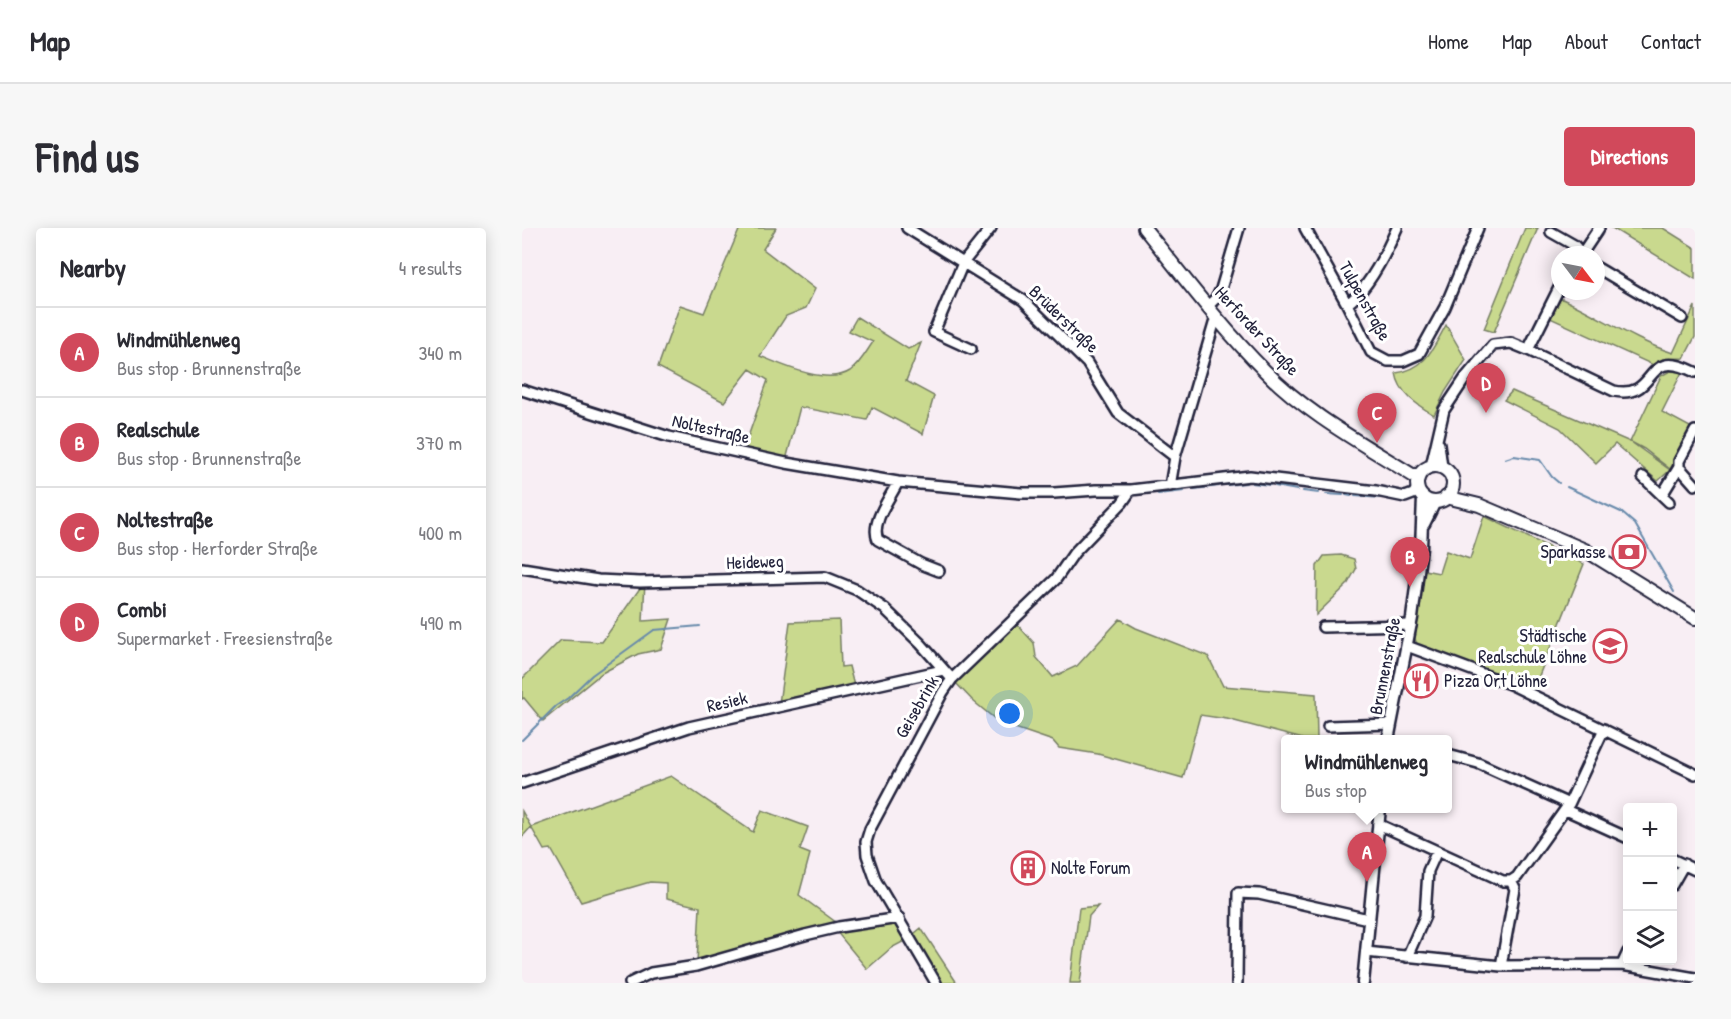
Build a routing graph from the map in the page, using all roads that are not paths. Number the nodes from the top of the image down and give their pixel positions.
1 (907, 228) edge
2 (991, 228) edge
3 (1144, 228) edge
4 (1239, 228) edge
5 (1397, 228) edge
6 (1478, 228) edge
7 (1599, 228) edge
8 (1307, 229) edge
9 (1551, 232) dead end
10 (1575, 246) edge
11 (1588, 246) edge
12 (963, 263) junction
13 (1605, 272) edge
14 (1553, 300) edge
15 (1347, 304) junction
16 (1208, 306) junction
17 (1216, 317) junction
18 (1682, 318) dead end
19 (971, 349) dead end
20 (1528, 350) junction
21 (1695, 372) edge
22 (522, 390) edge
23 (1695, 431) edge
24 (1175, 457) junction
25 (1679, 464) junction
26 (1643, 477) dead end
27 (898, 482) junction
28 (1429, 483) junction
29 (1695, 485) edge
30 (1170, 486) junction
31 (1452, 486) junction
32 (1131, 490) junction
33 (1474, 504) junction
34 (522, 568) edge
35 (939, 571) dead end
36 (1695, 618) edge
37 (1411, 625) junction
38 (1323, 627) dead end
39 (1407, 646) junction
40 (943, 670) junction
41 (952, 679) junction
42 (1390, 724) junction
43 (1328, 726) dead end
44 (1604, 729) junction
45 (1389, 735) edge
46 (1452, 756) edge
47 (1695, 774) edge
48 (522, 783) edge
49 (1567, 807) junction
50 (1379, 813) edge
51 (1378, 824) junction
52 (1623, 835) edge
53 (1437, 851) junction
54 (1677, 861) edge
55 (1684, 864) junction
56 (1695, 870) edge
57 (1677, 876) edge
58 (1511, 881) junction
59 (899, 918) junction
60 (1368, 919) junction
61 (1366, 952) junction
62 (1407, 957) junction
63 (1622, 965) joint
64 (1501, 966) junction
65 (1695, 978) edge
66 (630, 983) edge
67 (936, 983) edge
68 (1237, 983) edge
69 (1363, 983) edge

1 - 12 street, Brüderstraße
2 - 12 street
3 - 16 main road, Herforder Straße
4 - 16 street
5 - 15 street
6 - 15 street, Tulpenstraße
7 - 11 street
8 - 15 street, Tulpenstraße
9 - 10 street
12 - 19 street
12 - 24 street, Brüderstraße
13 - 18 street
14 - 20 street
16 - 17 main road, Herforder Straße
17 - 24 street
17 - 28 main road, Herforder Straße
20 - 21 street
20 - 28 street
22 - 27 street, Noltestraße
23 - 25 street
24 - 30 street
25 - 26 street
25 - 29 street
27 - 32 street, Noltestraße
27 - 35 street
28 - 30 street, Noltestraße
28 - 31 main road
28 - 31 main road
28 - 33 main road, Herforder Straße
28 - 37 street, Brunnenstraße
30 - 32 street, Noltestraße
31 - 33 main road, Herforder Straße
32 - 41 street, Geisebrink
33 - 36 main road, Herforder Straße
34 - 40 street, Heideweg
37 - 38 street
37 - 39 street, Brunnenstraße
39 - 42 street, Brunnenstraße
39 - 44 street
40 - 41 street, Heideweg
40 - 48 street, Resiek
41 - 59 street, Geisebrink
42 - 43 street
42 - 45 street, Brunnenstraße
44 - 47 street
44 - 49 street
46 - 49 street
49 - 52 street
49 - 58 street
50 - 51 street
51 - 53 street
51 - 60 street
53 - 58 street
53 - 62 street
54 - 55 street
55 - 56 street
55 - 57 street
58 - 64 street
59 - 66 street
59 - 67 street, Geisebrink
60 - 61 street
60 - 68 street
61 - 62 street
61 - 69 street
62 - 64 street
63 - 64 street
63 - 65 street

